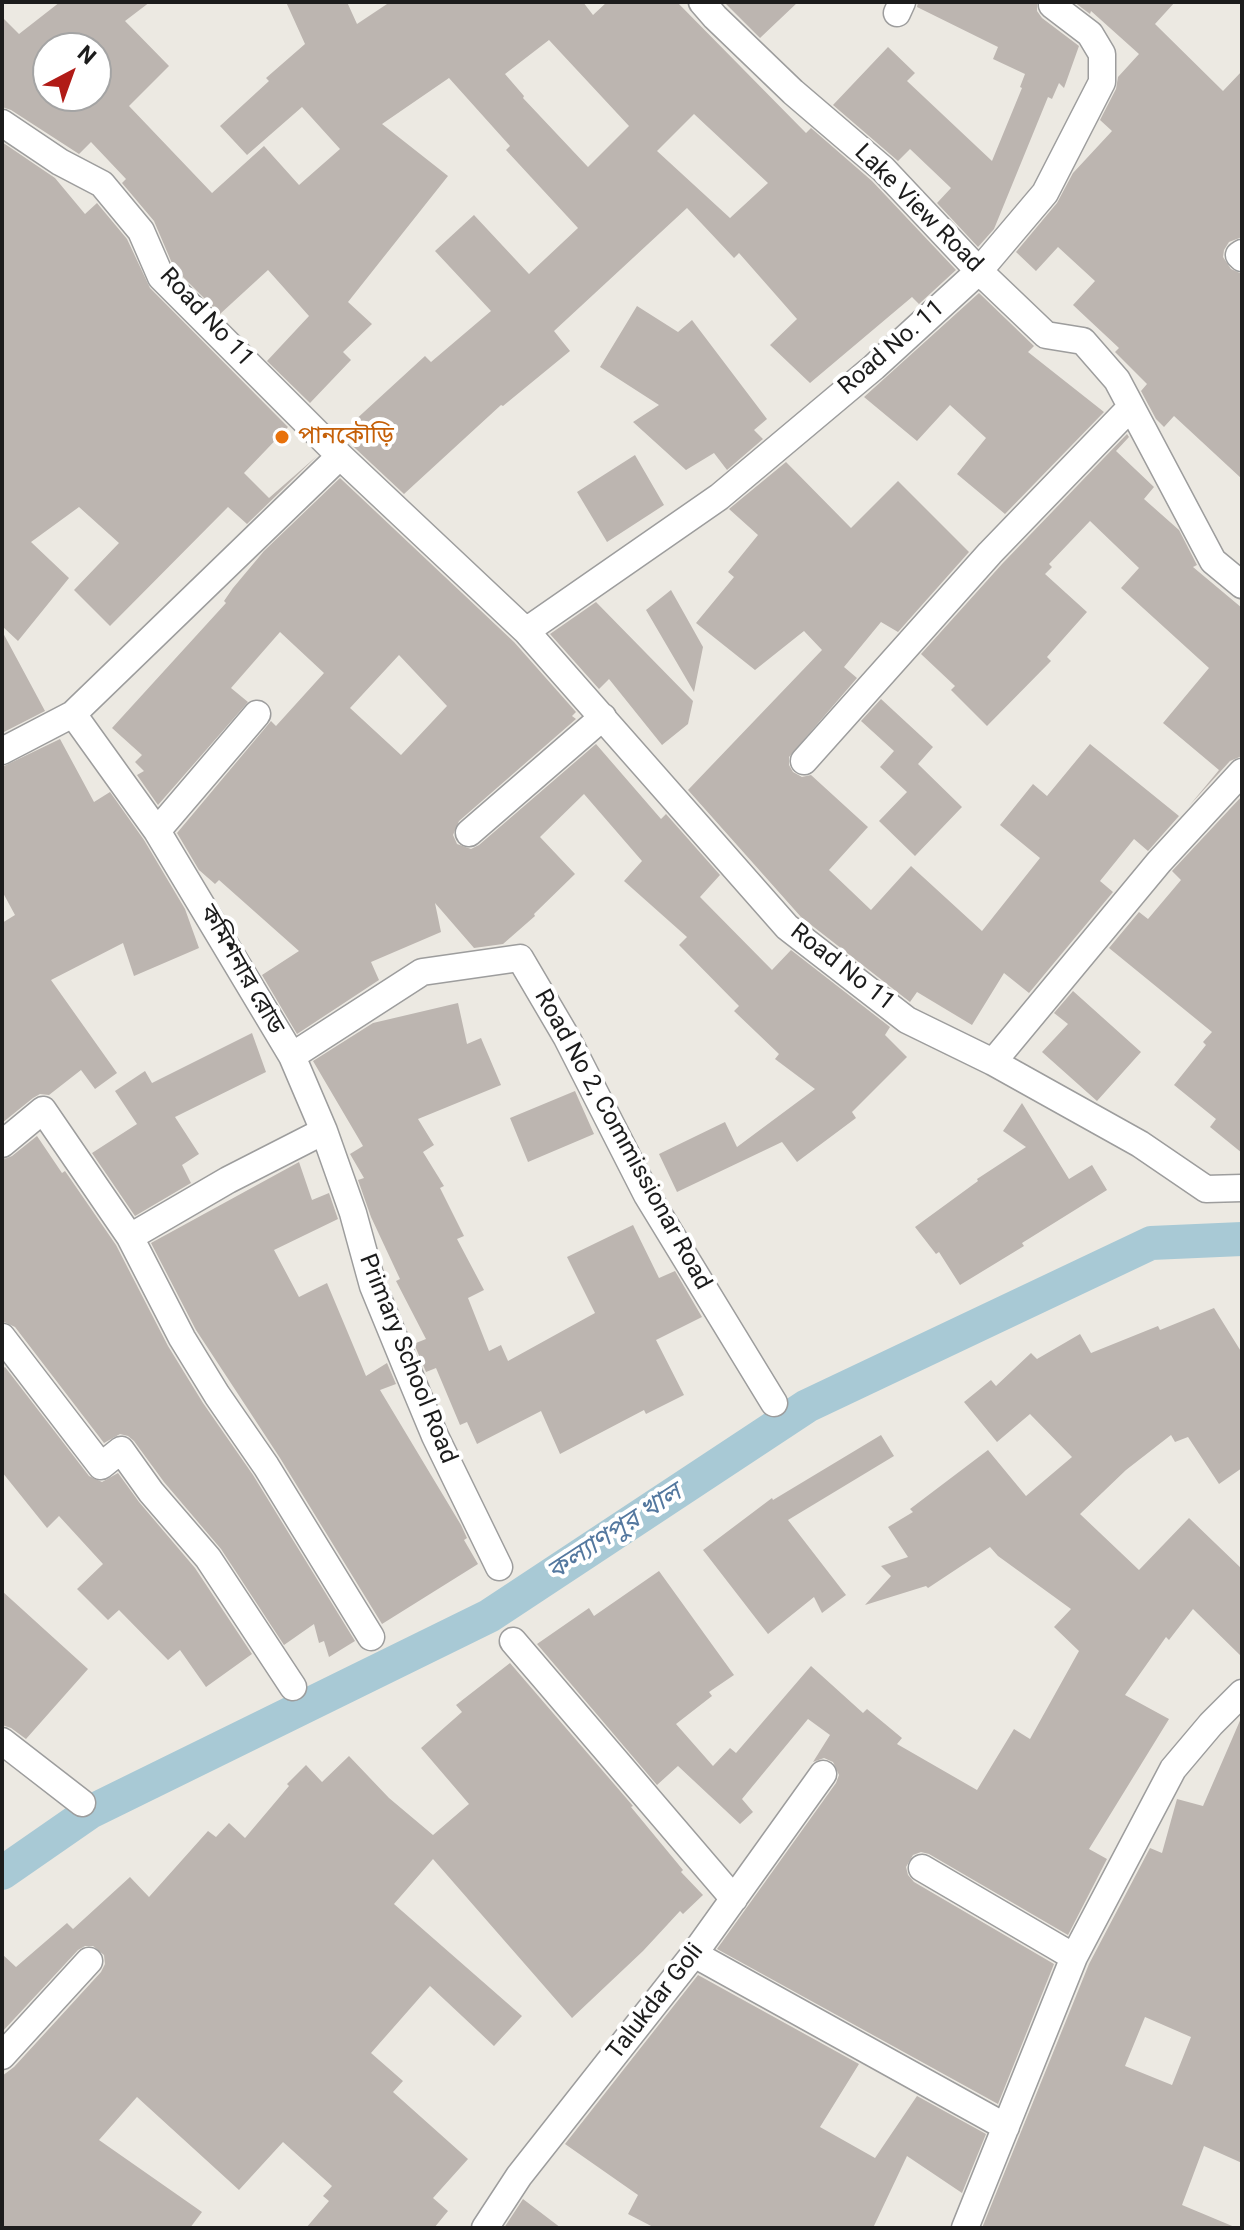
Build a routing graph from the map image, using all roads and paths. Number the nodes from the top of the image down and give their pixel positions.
1 (702, 2) edge
2 (1053, 2) edge
3 (2, 123) edge
4 (979, 271) junction
5 (1131, 407) junction
6 (340, 456) junction
7 (1242, 585) edge
8 (526, 631) junction
9 (73, 714) junction
10 (257, 714) dead end
11 (603, 717) junction
12 (2, 751) edge
13 (804, 761) dead end
14 (1242, 772) edge
15 (157, 831) junction
16 (469, 833) dead end
17 (520, 958) joint
18 (292, 1056) junction
19 (993, 1062) junction
20 (324, 1131) junction
21 (2, 1144) edge
22 (1242, 1188) edge
23 (130, 1237) junction
24 (2, 1337) edge
25 (774, 1403) dead end
26 (499, 1567) dead end
27 (371, 1637) dead end
28 (513, 1641) dead end
29 (293, 1687) dead end
30 (1242, 1693) edge
31 (2, 1741) edge
32 (823, 1774) dead end
33 (82, 1803) dead end
34 (922, 1868) dead end
35 (734, 1899) junction
36 (694, 1954) junction
37 (1074, 1957) junction
38 (89, 1961) dead end
39 (2, 2056) edge
40 (1006, 2127) junction
41 (485, 2228) edge
42 (965, 2228) edge

1 - 4 street, Lake View Road
2 - 4 street, Road No. 11
3 - 6 street, Road No 11
4 - 5 street, Lake View Road
4 - 8 street, Road No. 11
5 - 7 street, Lake View Road
5 - 13 street
6 - 8 street, Road No 11
6 - 9 street
8 - 11 street, Road No 11
9 - 12 street
9 - 15 street, কমিশনার রোড
10 - 15 street
11 - 16 street
11 - 19 street, Road No 11
14 - 19 street
15 - 18 street, কমিশনার রোড
17 - 18 street, কমিশনার রোড
17 - 25 street, Road No 2, Commissionar Road
18 - 20 street, Primary School Road
19 - 22 street, Road No 11
20 - 23 street
20 - 26 street, Primary School Road
21 - 23 street
23 - 27 street
24 - 29 street
28 - 35 street
30 - 37 street
31 - 33 street
32 - 35 street, Talukdar Goli
34 - 37 street
35 - 36 street, Talukdar Goli
36 - 40 street
36 - 41 street, Talukdar Goli
37 - 40 street
38 - 39 street
40 - 42 street

